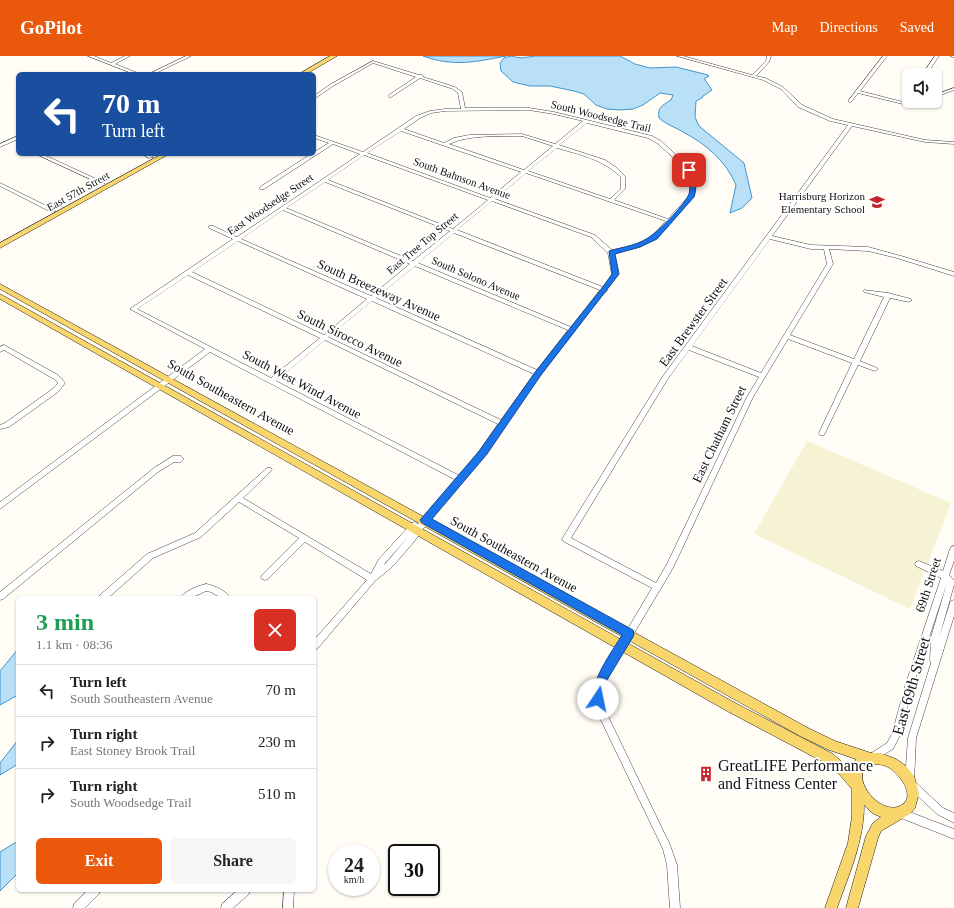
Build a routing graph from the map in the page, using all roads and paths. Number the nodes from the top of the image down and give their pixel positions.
1 (90, 56) edge
2 (128, 56) edge
3 (189, 56) edge
4 (334, 56) edge
5 (343, 56) edge
6 (679, 56) edge
7 (769, 56) edge
8 (884, 56) edge
9 (937, 56) edge
10 (111, 64) junction
11 (929, 68) edge
12 (133, 72) edge
13 (155, 72) edge
14 (306, 72) edge
15 (314, 72) edge
16 (754, 75) junction
17 (421, 76) junction
18 (954, 89) edge
19 (857, 92) junction
20 (942, 93) edge
21 (390, 96) dead end
22 (316, 97) edge
23 (850, 101) dead end
24 (902, 103) edge
25 (463, 109) junction
26 (418, 117) joint
27 (586, 120) junction
28 (850, 125) junction
29 (400, 129) junction
30 (316, 137) edge
31 (16, 139) edge
32 (10, 141) junction
33 (333, 142) junction
34 (954, 143) edge
35 (16, 144) edge
36 (445, 144) junction
37 (0, 146) edge
38 (556, 146) junction
39 (316, 153) edge
40 (364, 153) junction
41 (42, 156) edge
42 (154, 156) edge
43 (162, 156) edge
44 (311, 156) edge
45 (525, 171) junction
46 (324, 180) junction
47 (103, 183) junction
48 (0, 184) edge
49 (262, 188) dead end
50 (491, 199) junction
51 (611, 201) junction
52 (282, 208) junction
53 (53, 210) junction
54 (670, 221) junction
55 (211, 227) dead end
56 (454, 230) junction
57 (769, 237) junction
58 (237, 238) junction
59 (0, 239) edge
60 (0, 246) edge
61 (826, 248) junction
62 (611, 252) junction
63 (414, 263) junction
64 (188, 272) junction
65 (954, 274) edge
66 (0, 286) edge
67 (605, 290) junction
68 (866, 290) dead end
69 (0, 296) edge
70 (888, 296) junction
71 (372, 298) junction
72 (909, 300) dead end
73 (133, 309) joint
74 (574, 330) junction
75 (787, 336) junction
76 (325, 338) junction
77 (688, 347) junction
78 (2, 349) edge
79 (210, 349) junction
80 (856, 362) junction
81 (874, 369) dead end
82 (538, 373) junction
83 (762, 376) junction
84 (170, 379) junction
85 (272, 381) junction
86 (160, 386) junction
87 (502, 423) junction
88 (0, 427) edge
89 (822, 434) dead end
90 (181, 459) dead end
91 (269, 470) dead end
92 (460, 480) junction
93 (238, 498) junction
94 (0, 506) edge
95 (425, 520) junction
96 (415, 529) junction
97 (304, 538) junction
98 (954, 549) edge
99 (919, 564) dead end
100 (945, 576) junction
101 (265, 577) dead end
102 (372, 580) junction
103 (657, 587) junction
104 (104, 596) edge
105 (187, 596) edge
106 (224, 596) edge
107 (0, 597) edge
108 (954, 603) edge
109 (629, 634) junction
110 (316, 644) edge
111 (622, 645) junction
112 (934, 666) junction
113 (871, 758) junction
114 (910, 782) junction
115 (858, 788) junction
116 (898, 813) junction
117 (954, 818) edge
118 (954, 834) edge
119 (93, 892) edge
120 (243, 892) edge
121 (289, 892) edge
122 (78, 908) edge
123 (226, 908) edge
124 (288, 908) edge
125 (674, 908) edge
126 (831, 908) edge
127 (852, 908) edge

1 - 10 street
2 - 10 street
3 - 13 street
4 - 14 main road
5 - 15 main road
6 - 16 street
7 - 16 street
8 - 19 street
9 - 11 street
10 - 12 street
16 - 28 street
17 - 21 street
17 - 22 street
17 - 25 street
18 - 20 street
19 - 23 street
19 - 24 street
25 - 26 street, South Woodsedge Trail
25 - 27 street, South Woodsedge Trail
26 - 29 street, East Woodsedge Street
27 - 38 street, East Tree Top Street
27 - 54 street, South Woodsedge Trail
28 - 34 street
28 - 57 street, East Brewster Street
29 - 36 street
29 - 40 street, East Woodsedge Street
30 - 33 street, South Bahnson Avenue
31 - 32 street
32 - 35 street
32 - 37 street
33 - 39 street
33 - 40 street, South Bahnson Avenue
36 - 38 street
36 - 45 street
38 - 45 street, East Tree Top Street
38 - 51 street
40 - 46 street, East Woodsedge Street
40 - 50 street, South Bahnson Avenue
41 - 47 street
42 - 47 main road, East 57th Street
43 - 60 main road, East 57th Street
44 - 49 street
45 - 50 street, East Tree Top Street
45 - 51 street
46 - 52 street, East Woodsedge Street
46 - 56 street
47 - 53 main road, East 57th Street
48 - 53 street
50 - 56 street, East Tree Top Street
50 - 62 street, South Bahnson Avenue
51 - 54 street
52 - 58 street, East Woodsedge Street
52 - 63 street, South Solono Avenue
53 - 59 main road, East 57th Street
54 - 62 street, South Woodsedge Trail
55 - 58 street, South Breezeway Avenue
56 - 63 street, East Tree Top Street
56 - 67 street
57 - 61 street
57 - 77 street, East Brewster Street
58 - 64 street, East Woodsedge Street
58 - 71 street, South Breezeway Avenue
61 - 65 street
61 - 75 street, East Chatham Street
62 - 67 street
63 - 71 street, East Tree Top Street
63 - 74 street, South Solono Avenue
64 - 73 street, East Woodsedge Street
64 - 76 street, South Sirocco Avenue
66 - 84 main road, South Southeastern Avenue
67 - 74 street
68 - 70 street
69 - 86 main road, South Southeastern Avenue
70 - 72 street
70 - 80 street
71 - 76 street, East Tree Top Street
71 - 82 street, South Breezeway Avenue
73 - 79 street, South West Wind Avenue
74 - 82 street
75 - 80 street
75 - 83 street, East Chatham Street
76 - 85 street, East Tree Top Street
76 - 87 street, South Sirocco Avenue
77 - 83 street
77 - 103 street, East Brewster Street
78 - 88 street
79 - 84 street
79 - 85 street, South West Wind Avenue
80 - 81 street
80 - 89 street
82 - 87 street
83 - 103 street, East Chatham Street
84 - 86 street
84 - 95 main road, South Southeastern Avenue
85 - 92 street, South West Wind Avenue
86 - 94 street
86 - 96 main road, South Southeastern Avenue
87 - 92 street
90 - 107 street
91 - 93 street
92 - 95 street
93 - 97 street
93 - 104 street
95 - 96 street
95 - 109 main road, South Southeastern Avenue
96 - 102 street
96 - 111 main road, South Southeastern Avenue
97 - 101 street
97 - 102 street
98 - 100 street, 69th Street
99 - 100 street
100 - 112 street
100 - 113 street, 69th Street
102 - 110 street
103 - 109 street, East Chatham Street
105 - 106 street
108 - 112 street, East 69th Street
109 - 111 street, East Chatham Street
109 - 113 main road, South Southeastern Avenue
111 - 115 main road, South Southeastern Avenue
111 - 125 street, East Chatham Street
112 - 114 street, East 69th Street
113 - 114 main road
113 - 115 main road
114 - 116 main road
114 - 117 street
115 - 116 main road
115 - 126 main road
116 - 118 street
116 - 127 main road
119 - 122 street
120 - 123 street
121 - 124 street

